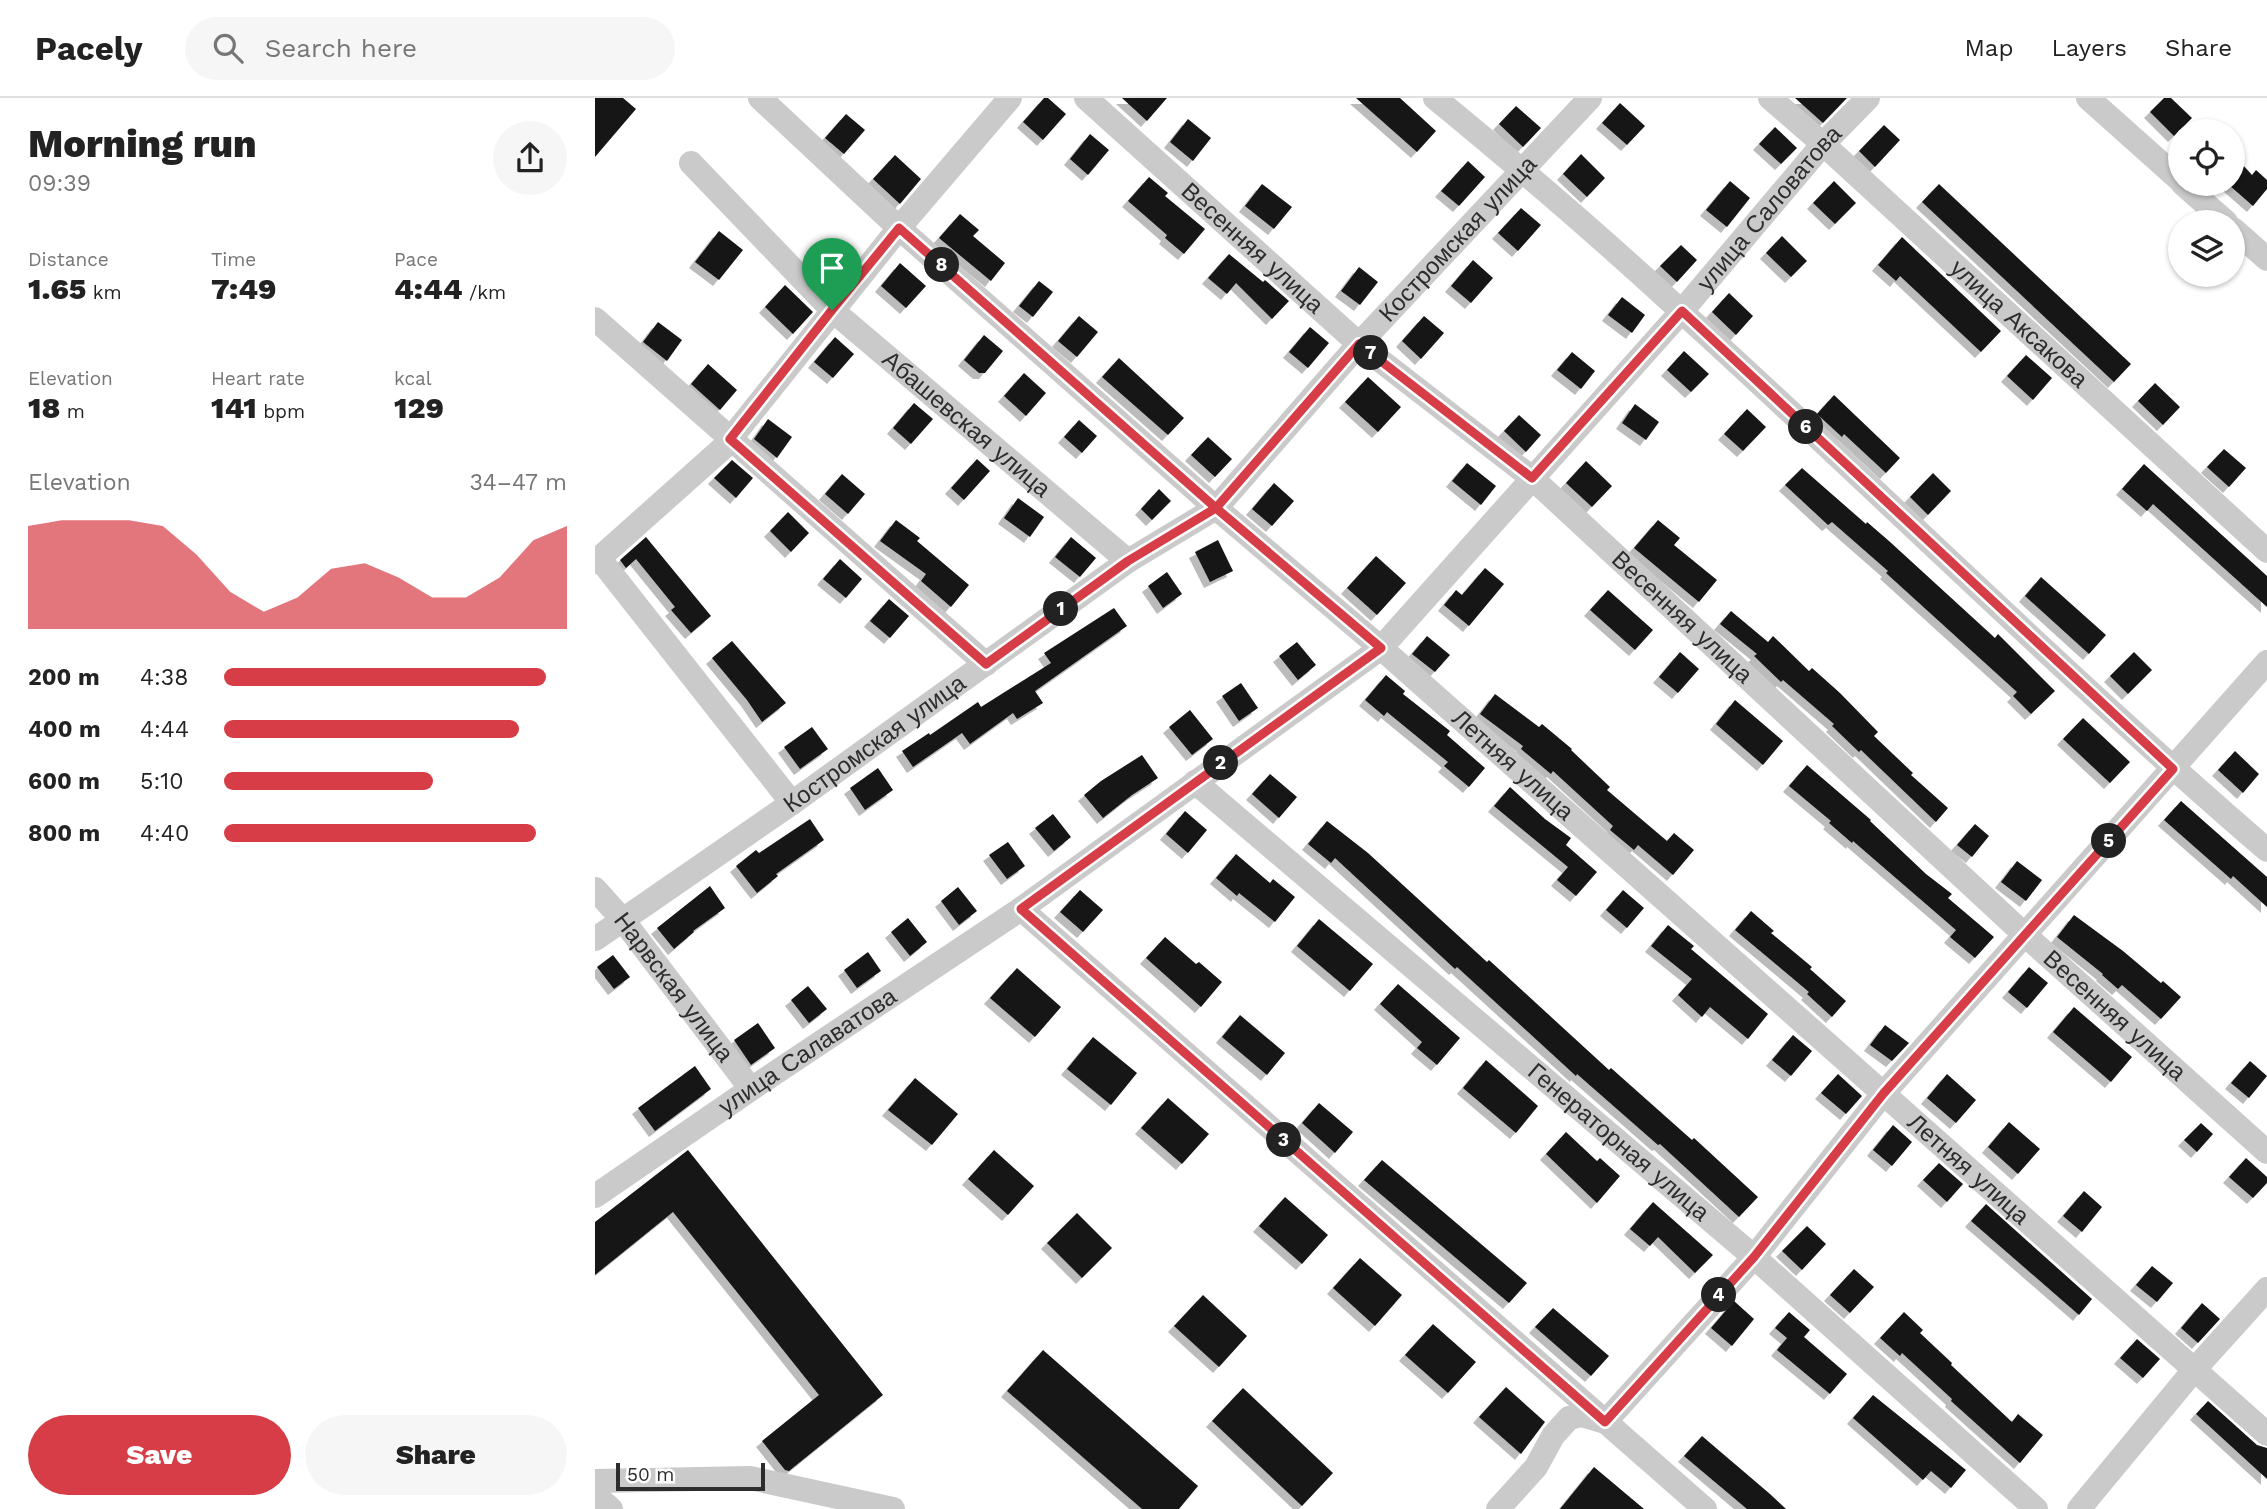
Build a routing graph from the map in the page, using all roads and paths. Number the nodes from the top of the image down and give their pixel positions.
1 (760, 98) edge
2 (1010, 98) edge
3 (1086, 98) edge
4 (1435, 98) edge
5 (1590, 98) edge
6 (1770, 98) edge
7 (1868, 98) edge
8 (2088, 98) edge
9 (1823, 144) junction
10 (691, 163) dead end
11 (1522, 170) junction
12 (2168, 170) edge
13 (2197, 196) edge
14 (2212, 210) edge
15 (899, 228) junction
16 (2245, 240) edge
17 (2267, 259) edge
18 (832, 310) junction
19 (1682, 311) junction
20 (595, 319) edge
21 (1359, 344) junction
22 (730, 439) junction
23 (1532, 478) junction
24 (1216, 508) junction
25 (2267, 551) edge
26 (597, 560) edge
27 (1128, 561) junction
28 (1381, 648) junction
29 (2267, 662) edge
30 (986, 664) junction
31 (2173, 769) junction
32 (1195, 782) junction
33 (792, 803) junction
34 (2267, 850) edge
35 (595, 889) edge
36 (1021, 909) junction
37 (623, 920) junction
38 (2025, 935) junction
39 (595, 939) edge
40 (751, 1089) junction
41 (1883, 1094) junction
42 (2267, 1152) edge
43 (595, 1196) edge
44 (1754, 1257) junction
45 (2267, 1289) edge
46 (2195, 1370) junction
47 (1605, 1422) junction
48 (2267, 1434) edge
49 (595, 1481) edge
50 (595, 1495) edge
51 (611, 1509) edge
52 (893, 1509) edge
53 (1499, 1509) edge
54 (1705, 1509) edge
55 (2036, 1509) edge
56 (2079, 1509) edge

1 - 15 street, Летняя улица
2 - 15 street
3 - 21 street, Весенняя улица
4 - 11 street
5 - 11 street, Костромская улица
6 - 9 street, улица Аксакова
7 - 9 street, улица Саловатова
8 - 12 street
9 - 19 street, улица Саловатова
9 - 25 street, улица Аксакова
10 - 18 street, Абашевская улица
11 - 19 street
11 - 21 street, Костромская улица
13 - 14 street
15 - 18 street
15 - 24 street, Летняя улица
16 - 17 street
18 - 22 street
18 - 27 street, Абашевская улица
19 - 23 street, улица Саловатова
19 - 31 street
20 - 22 street
21 - 23 street, Весенняя улица
21 - 24 street, Костромская улица
22 - 26 street
22 - 30 street
23 - 28 street, улица Саловатова
23 - 38 street, Весенняя улица
24 - 27 street, Костромская улица
24 - 28 street, Летняя улица
26 - 33 street
27 - 30 street, Костромская улица
28 - 32 street, улица Саловатова
28 - 41 street, Летняя улица
29 - 31 street
30 - 33 street, Костромская улица
31 - 34 street
31 - 38 street
32 - 36 street, улица Саловатова
32 - 44 street, Генераторная улица
33 - 37 street, Костромская улица
35 - 37 street, Нарвская улица
36 - 40 street, улица Салаватова
36 - 47 street
37 - 39 street, Костромская улица
37 - 40 street, Нарвская улица
38 - 41 street
38 - 42 street, Весенняя улица
40 - 43 street, улица Салаватова
41 - 44 street
41 - 46 street, Летняя улица
44 - 47 street
44 - 55 street, Генераторная улица
45 - 46 street
46 - 48 street, Летняя улица
46 - 56 street
47 - 53 street
47 - 54 street
49 - 52 street
50 - 51 street

